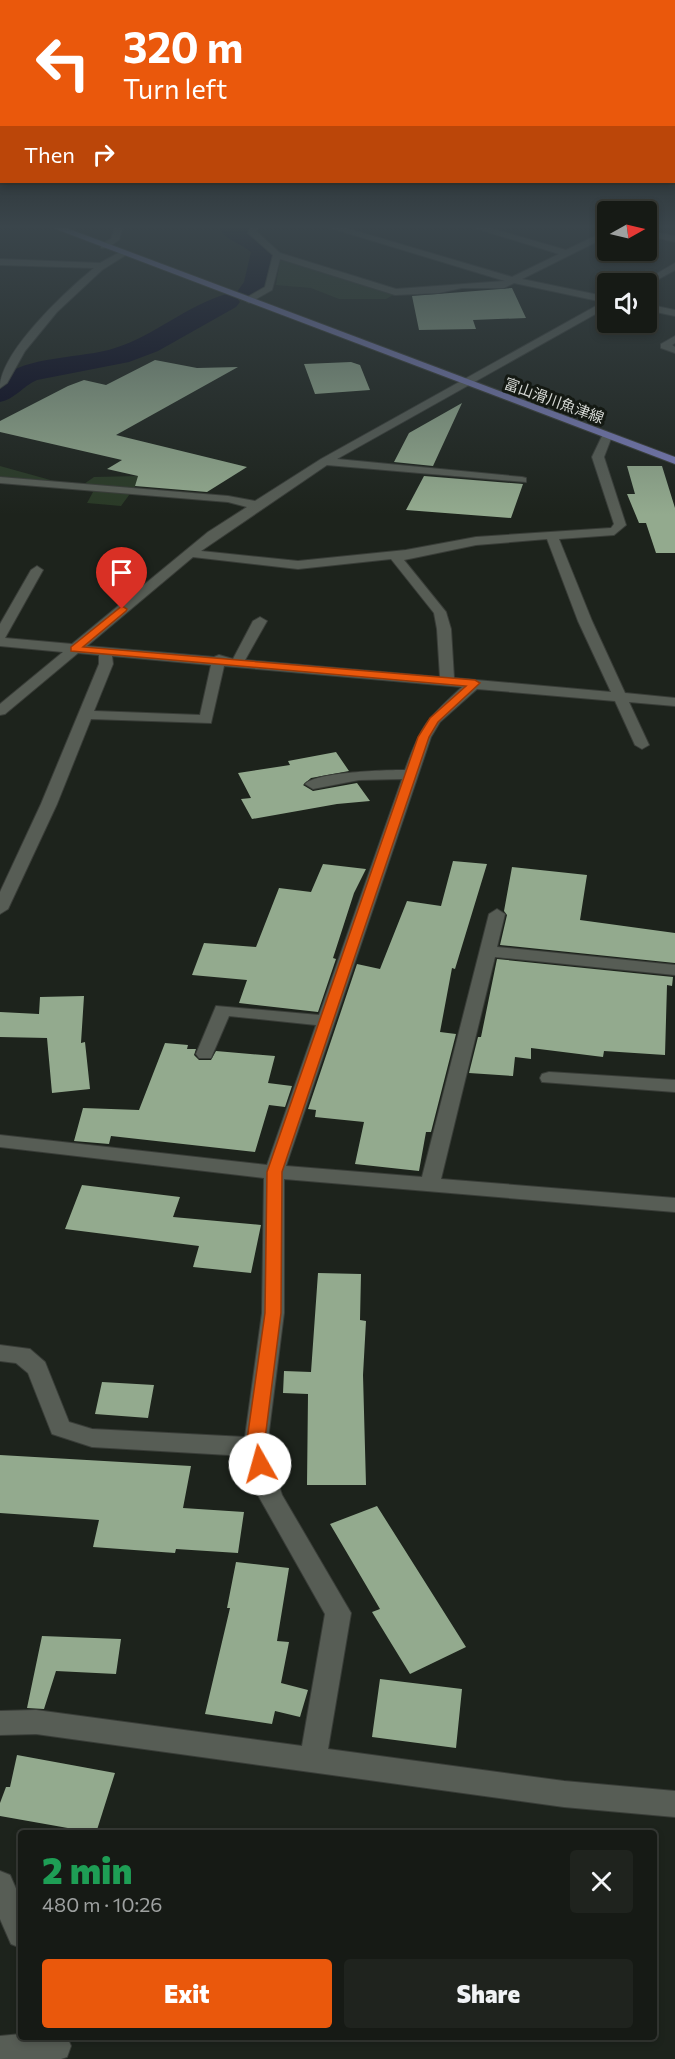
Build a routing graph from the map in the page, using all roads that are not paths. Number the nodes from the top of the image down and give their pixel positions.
1 (44, 322) edge
2 (306, 322) edge
3 (573, 322) edge
4 (675, 339) edge
5 (675, 350) edge
6 (0, 368) edge
7 (12, 369) junction
8 (464, 384) junction
9 (0, 385) edge
10 (607, 436) junction
11 (326, 461) junction
12 (675, 461) edge
13 (0, 480) edge
14 (522, 480) dead end
15 (256, 505) junction
16 (552, 537) junction
17 (190, 553) junction
18 (406, 554) junction
19 (37, 570) dead end
20 (260, 621) dead end
21 (0, 636) edge
22 (0, 642) edge
23 (74, 649) junction
24 (105, 652) junction
25 (219, 659) junction
26 (238, 661) junction
27 (447, 681) junction
28 (475, 683) junction
29 (619, 697) junction
30 (675, 702) edge
31 (0, 711) edge
32 (85, 715) junction
33 (642, 745) dead end
34 (412, 774) junction
35 (313, 784) dead end
36 (0, 909) edge
37 (497, 914) dead end
38 (488, 951) junction
39 (675, 970) edge
40 (328, 1021) junction
41 (205, 1054) dead end
42 (549, 1078) dead end
43 (675, 1086) edge
44 (0, 1141) edge
45 (274, 1172) junction
46 (430, 1185) junction
47 (675, 1205) edge
48 (0, 1353) edge
49 (255, 1447) junction
50 (0, 1723) edge
51 (313, 1760) junction
52 (675, 1804) edge
53 (0, 1885) edge
54 (18, 1927) edge
55 (57, 2047) edge
56 (0, 2051) edge

1 - 7 street
2 - 8 main road, 富山滑川魚津線
3 - 8 street
4 - 5 street
6 - 7 street
7 - 9 street
8 - 10 main road, 富山滑川魚津線
8 - 11 street
10 - 12 main road, 富山滑川魚津線
10 - 16 street
11 - 14 street
11 - 15 street
13 - 15 street
15 - 17 street
16 - 18 street
16 - 29 street
17 - 18 street
17 - 23 street
18 - 27 street
19 - 21 street
20 - 26 street
22 - 23 street
23 - 24 street
23 - 31 street
24 - 25 street
24 - 32 street
25 - 26 street
25 - 32 street
26 - 27 street
27 - 28 street
28 - 29 street
28 - 34 street
29 - 30 street
29 - 33 street
32 - 36 street
34 - 35 street
34 - 40 street
37 - 38 street
38 - 39 street
38 - 46 street
40 - 41 street
40 - 45 street
42 - 43 street
44 - 45 street
45 - 46 street
45 - 49 street
46 - 47 street
48 - 49 street
49 - 51 street
50 - 51 street
51 - 52 street
53 - 54 street
55 - 56 street

